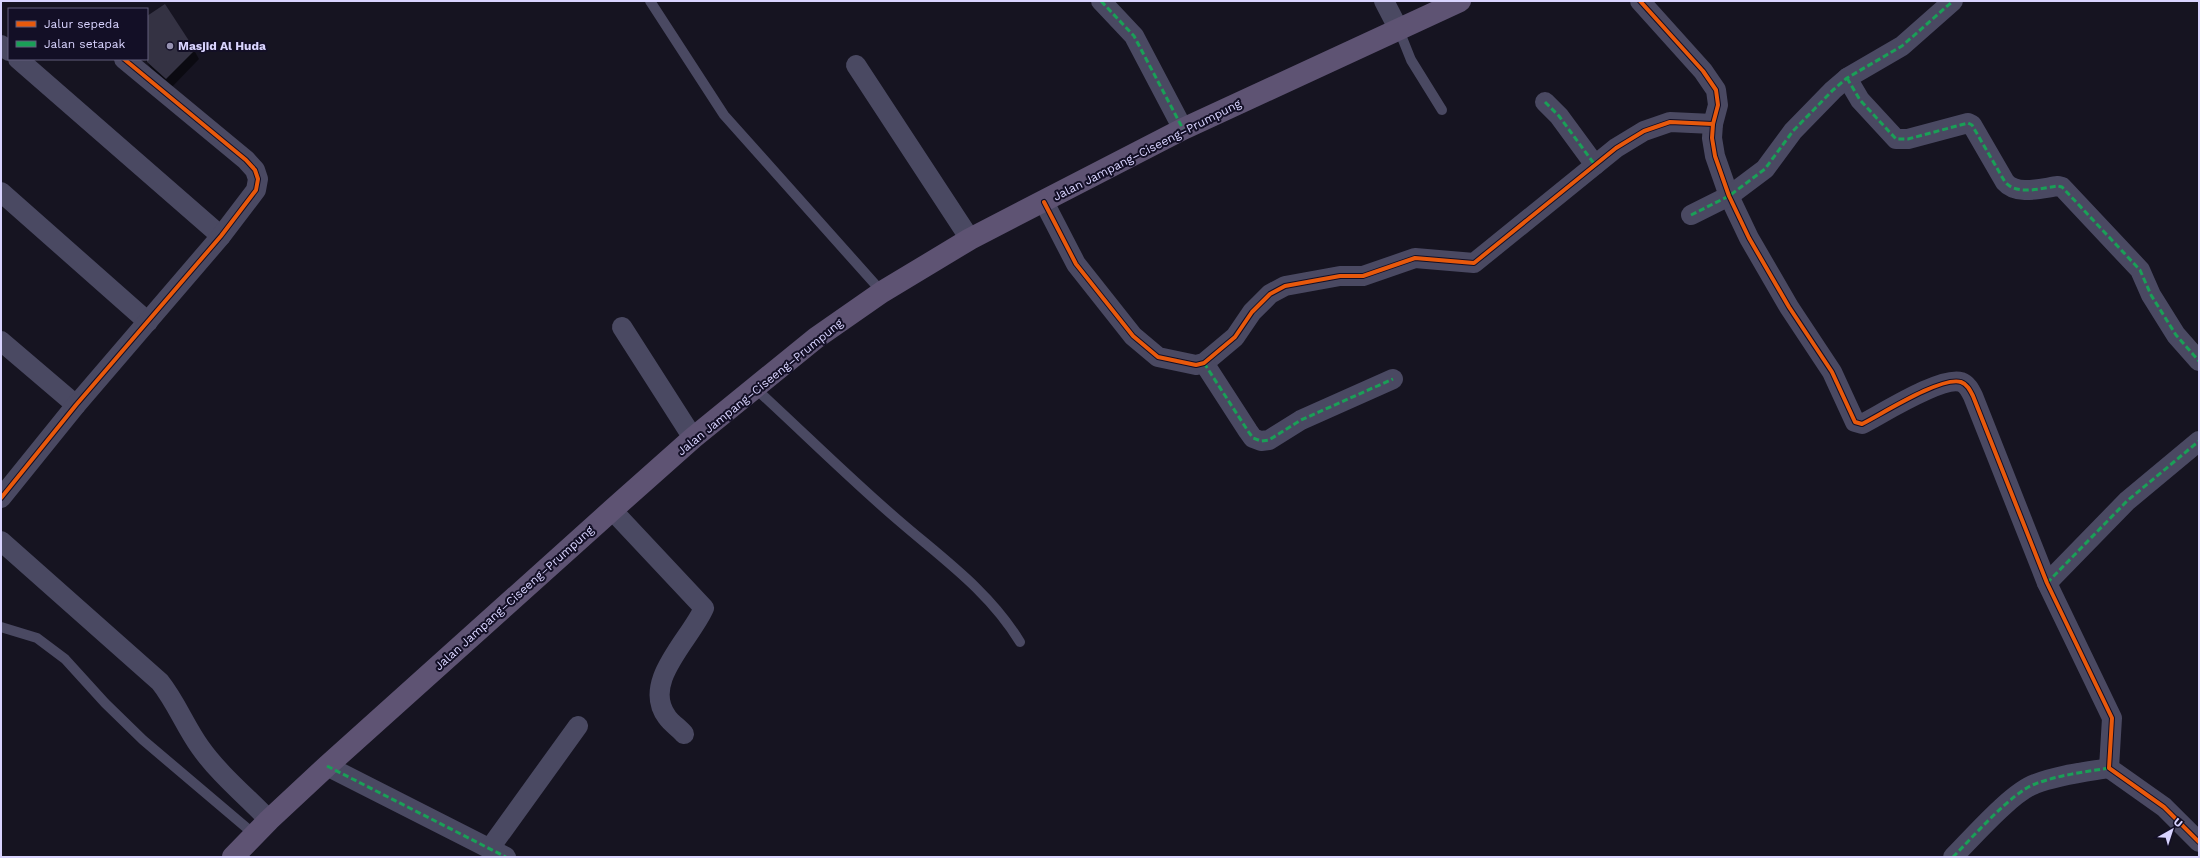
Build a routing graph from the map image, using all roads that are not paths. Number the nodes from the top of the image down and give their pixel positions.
1 (650, 1) edge
2 (1101, 1) edge
3 (1384, 1) edge
4 (1460, 1) edge
5 (1640, 1) edge
6 (1953, 1) edge
7 (1399, 30) junction
8 (19, 60) edge
9 (125, 60) edge
10 (856, 65) dead end
11 (1847, 78) junction
12 (1546, 102) dead end
13 (1442, 110) dead end
14 (1713, 124) junction
15 (1183, 129) junction
16 (1595, 165) junction
17 (1, 192) edge
18 (1729, 196) junction
19 (1044, 202) junction
20 (1691, 215) dead end
21 (221, 236) junction
22 (970, 239) junction
23 (882, 292) junction
24 (148, 322) junction
25 (622, 327) dead end
26 (2, 344) edge
27 (2199, 361) edge
28 (1204, 363) junction
29 (1393, 379) dead end
30 (755, 388) junction
31 (76, 404) junction
32 (693, 438) junction
33 (2199, 441) edge
34 (1, 498) edge
35 (612, 510) junction
36 (1, 541) edge
37 (2047, 583) junction
38 (1, 627) edge
39 (1020, 642) dead end
40 (578, 726) dead end
41 (684, 734) dead end
42 (327, 766) junction
43 (2110, 768) junction
44 (262, 827) junction
45 (2199, 842) edge
46 (498, 853) edge
47 (233, 857) edge
48 (1953, 857) edge

1 - 23 lane
2 - 15 street
3 - 7 street
4 - 7 main road, Jalan Jampang–Ciseeng–Prumpung
5 - 14 street
6 - 11 street
7 - 13 lane
7 - 15 main road, Jalan Jampang–Ciseeng–Prumpung
8 - 21 street
9 - 21 street
10 - 22 street
11 - 18 street
11 - 27 street
12 - 16 street
14 - 16 street
14 - 18 street
15 - 19 main road, Jalan Jampang–Ciseeng–Prumpung
16 - 28 street
17 - 24 street
18 - 20 street
18 - 37 street
19 - 22 main road, Jalan Jampang–Ciseeng–Prumpung
19 - 28 street
21 - 24 street
22 - 23 main road, Jalan Jampang–Ciseeng–Prumpung
23 - 30 main road, Jalan Jampang–Ciseeng–Prumpung
24 - 31 street
25 - 32 street
26 - 31 street
28 - 29 street
30 - 32 main road, Jalan Jampang–Ciseeng–Prumpung
30 - 39 lane
31 - 34 street
32 - 35 main road, Jalan Jampang–Ciseeng–Prumpung
33 - 37 street
35 - 41 street
35 - 42 main road, Jalan Jampang–Ciseeng–Prumpung
36 - 44 street
37 - 43 street
38 - 44 lane
40 - 46 street
42 - 44 main road, Jalan Jampang–Ciseeng–Prumpung
42 - 46 street
43 - 45 street
43 - 48 street
44 - 47 main road, Jalan Jampang–Ciseeng–Prumpung

